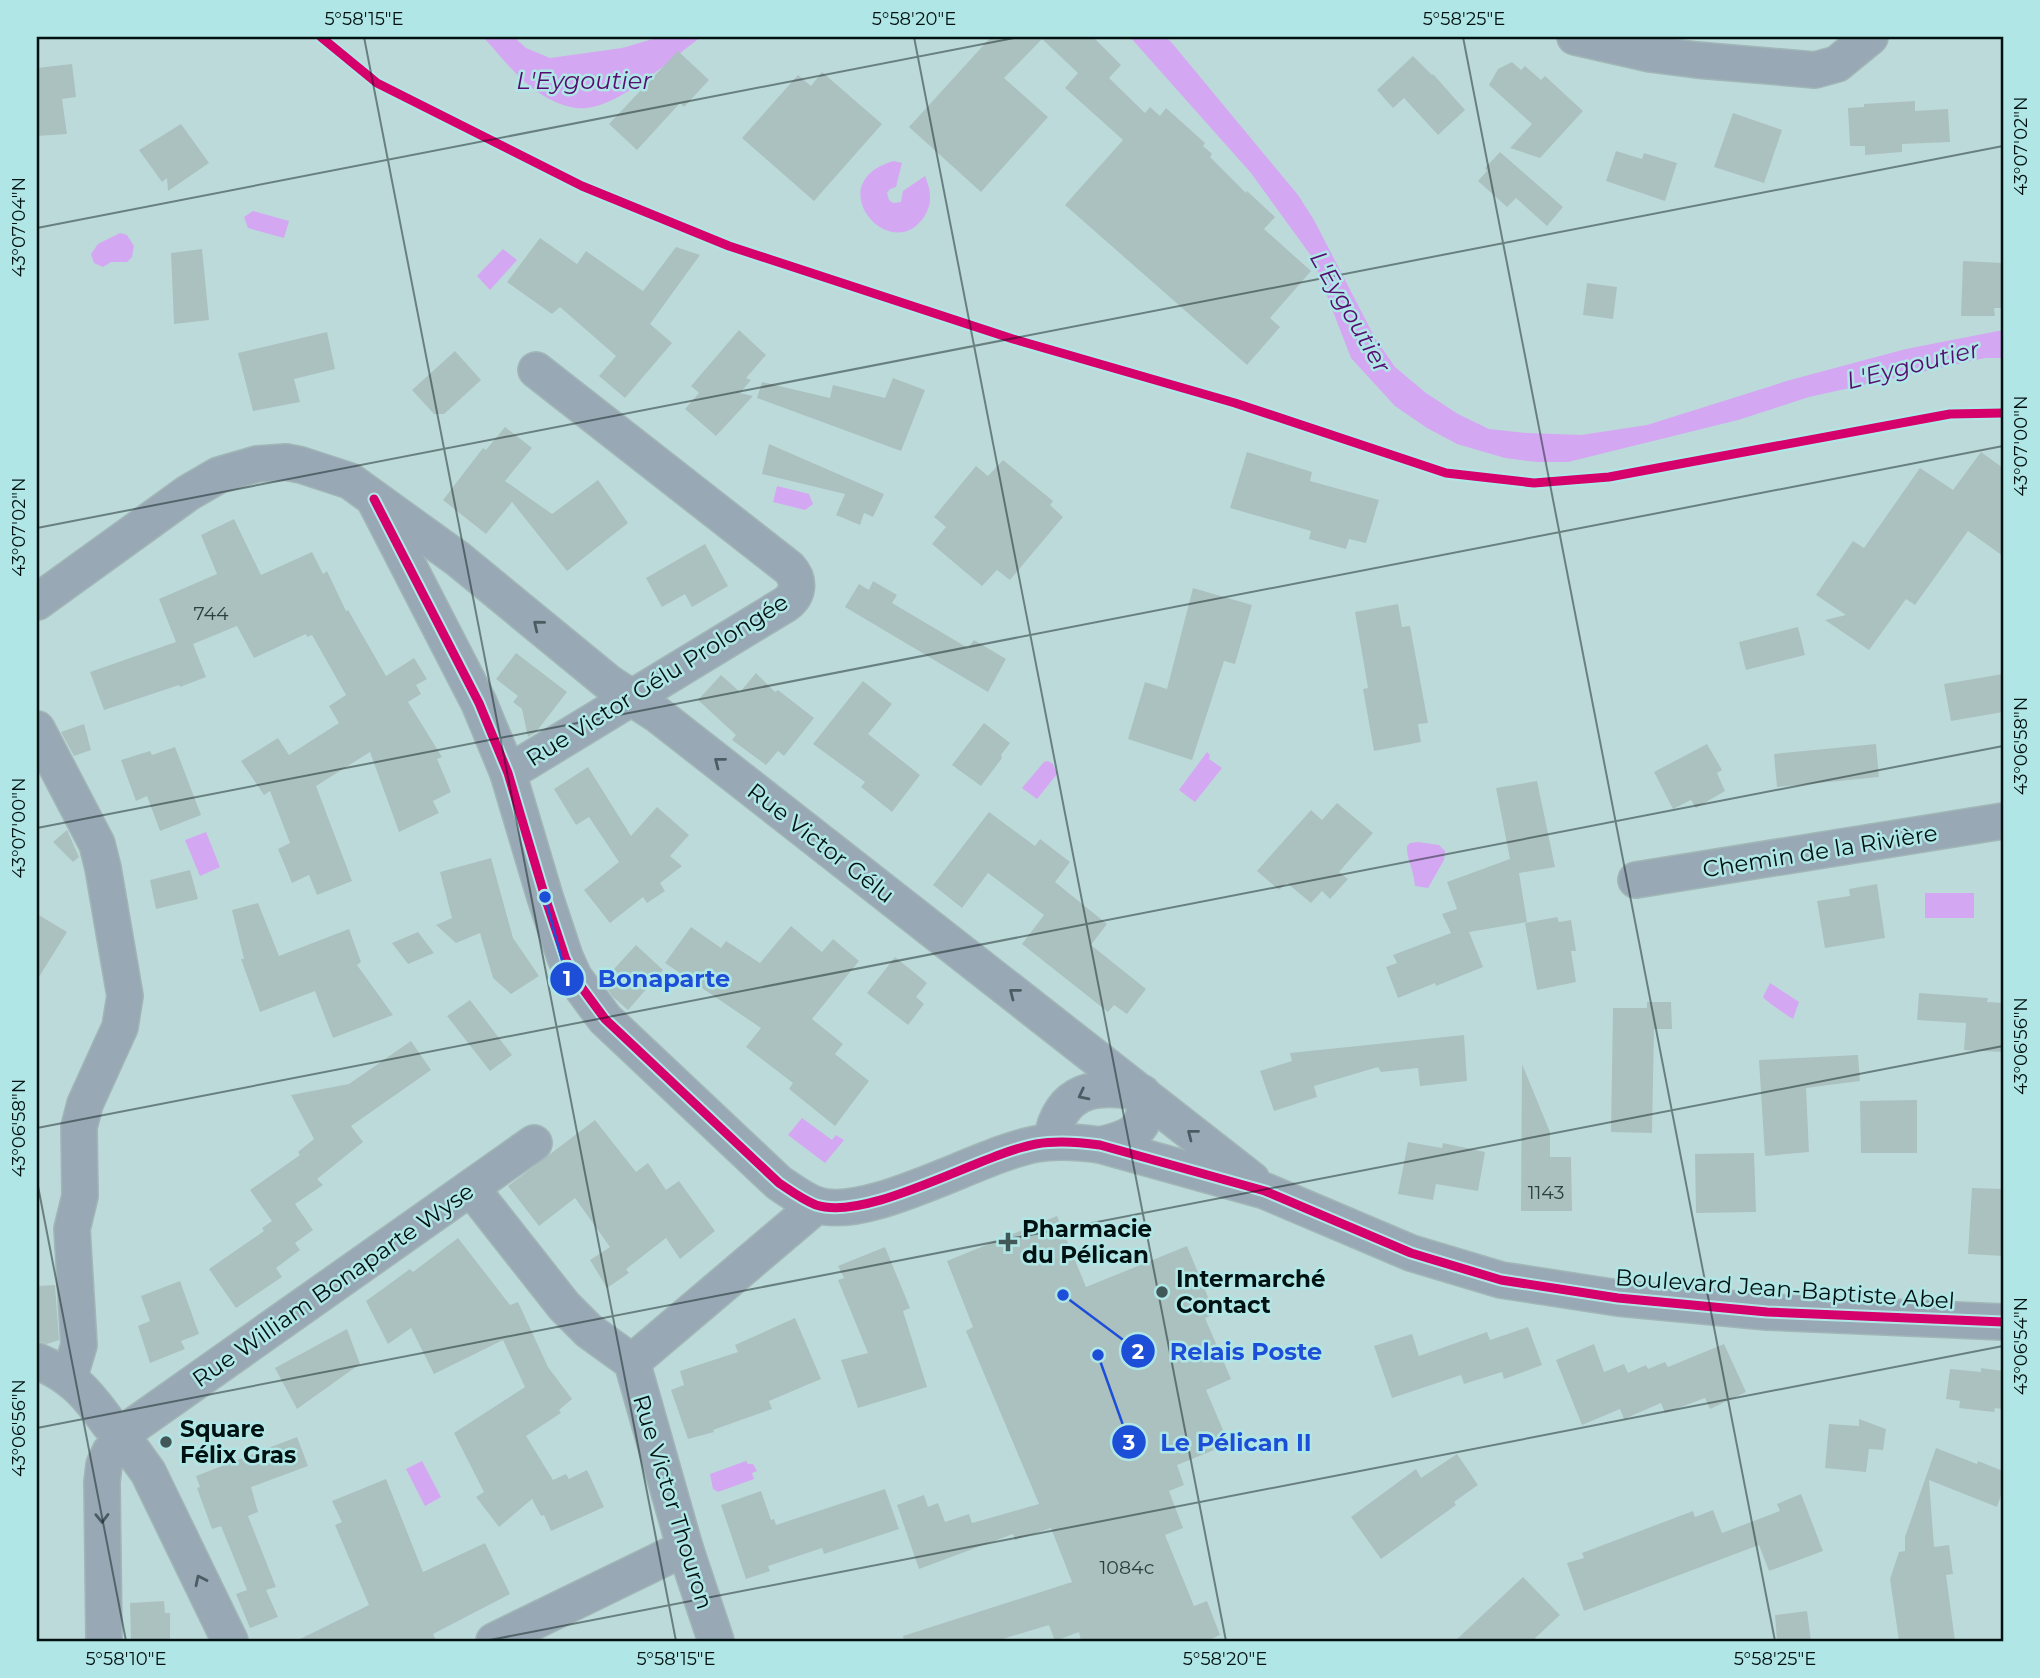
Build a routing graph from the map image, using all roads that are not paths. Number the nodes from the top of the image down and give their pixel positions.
1 (1575, 37) edge
2 (1870, 37) edge
3 (536, 370) dead end
4 (374, 499) junction
5 (457, 559) junction
6 (421, 588) junction
7 (37, 602) edge
8 (632, 699) junction
9 (37, 729) edge
10 (508, 773) junction
11 (2003, 821) edge
12 (1636, 880) dead end
13 (1142, 1093) junction
14 (1051, 1142) junction
15 (534, 1143) dead end
16 (1100, 1145) junction
17 (471, 1188) junction
18 (1265, 1191) junction
19 (817, 1205) junction
20 (2003, 1322) edge
21 (37, 1362) edge
22 (632, 1362) junction
23 (69, 1378) junction
24 (121, 1438) junction
25 (685, 1548) junction
26 (104, 1641) edge
27 (230, 1641) edge
28 (494, 1641) edge
29 (716, 1641) edge

1 - 2 street
3 - 8 street, Rue Victor Gélu Prolongée
4 - 5 street, Rue Victor Gélu
4 - 6 street
4 - 7 street
5 - 6 street
8 -> 5 street, Rue Victor Gélu
6 - 10 street
8 - 10 street, Rue Victor Gélu Prolongée
13 -> 8 street, Rue Victor Gélu
9 - 23 street
10 - 19 street
11 - 12 street, Chemin de la Rivière
13 -> 14 street
13 - 16 street
18 -> 13 street, Rue Victor Gélu
14 - 16 street, Boulevard Jean-Baptiste Abel
14 - 19 street, Boulevard Jean-Baptiste Abel
15 - 17 street, Rue William Bonaparte Wyse
16 - 18 street, Boulevard Jean-Baptiste Abel
17 - 22 street
17 - 24 street, Rue William Bonaparte Wyse
18 - 20 street, Boulevard Jean-Baptiste Abel
19 - 22 street
21 - 23 street
22 - 25 street, Rue Victor Thouron
23 - 24 street
24 -> 26 street
27 -> 24 street
25 - 28 street
25 - 29 street, Rue Victor Thouron

